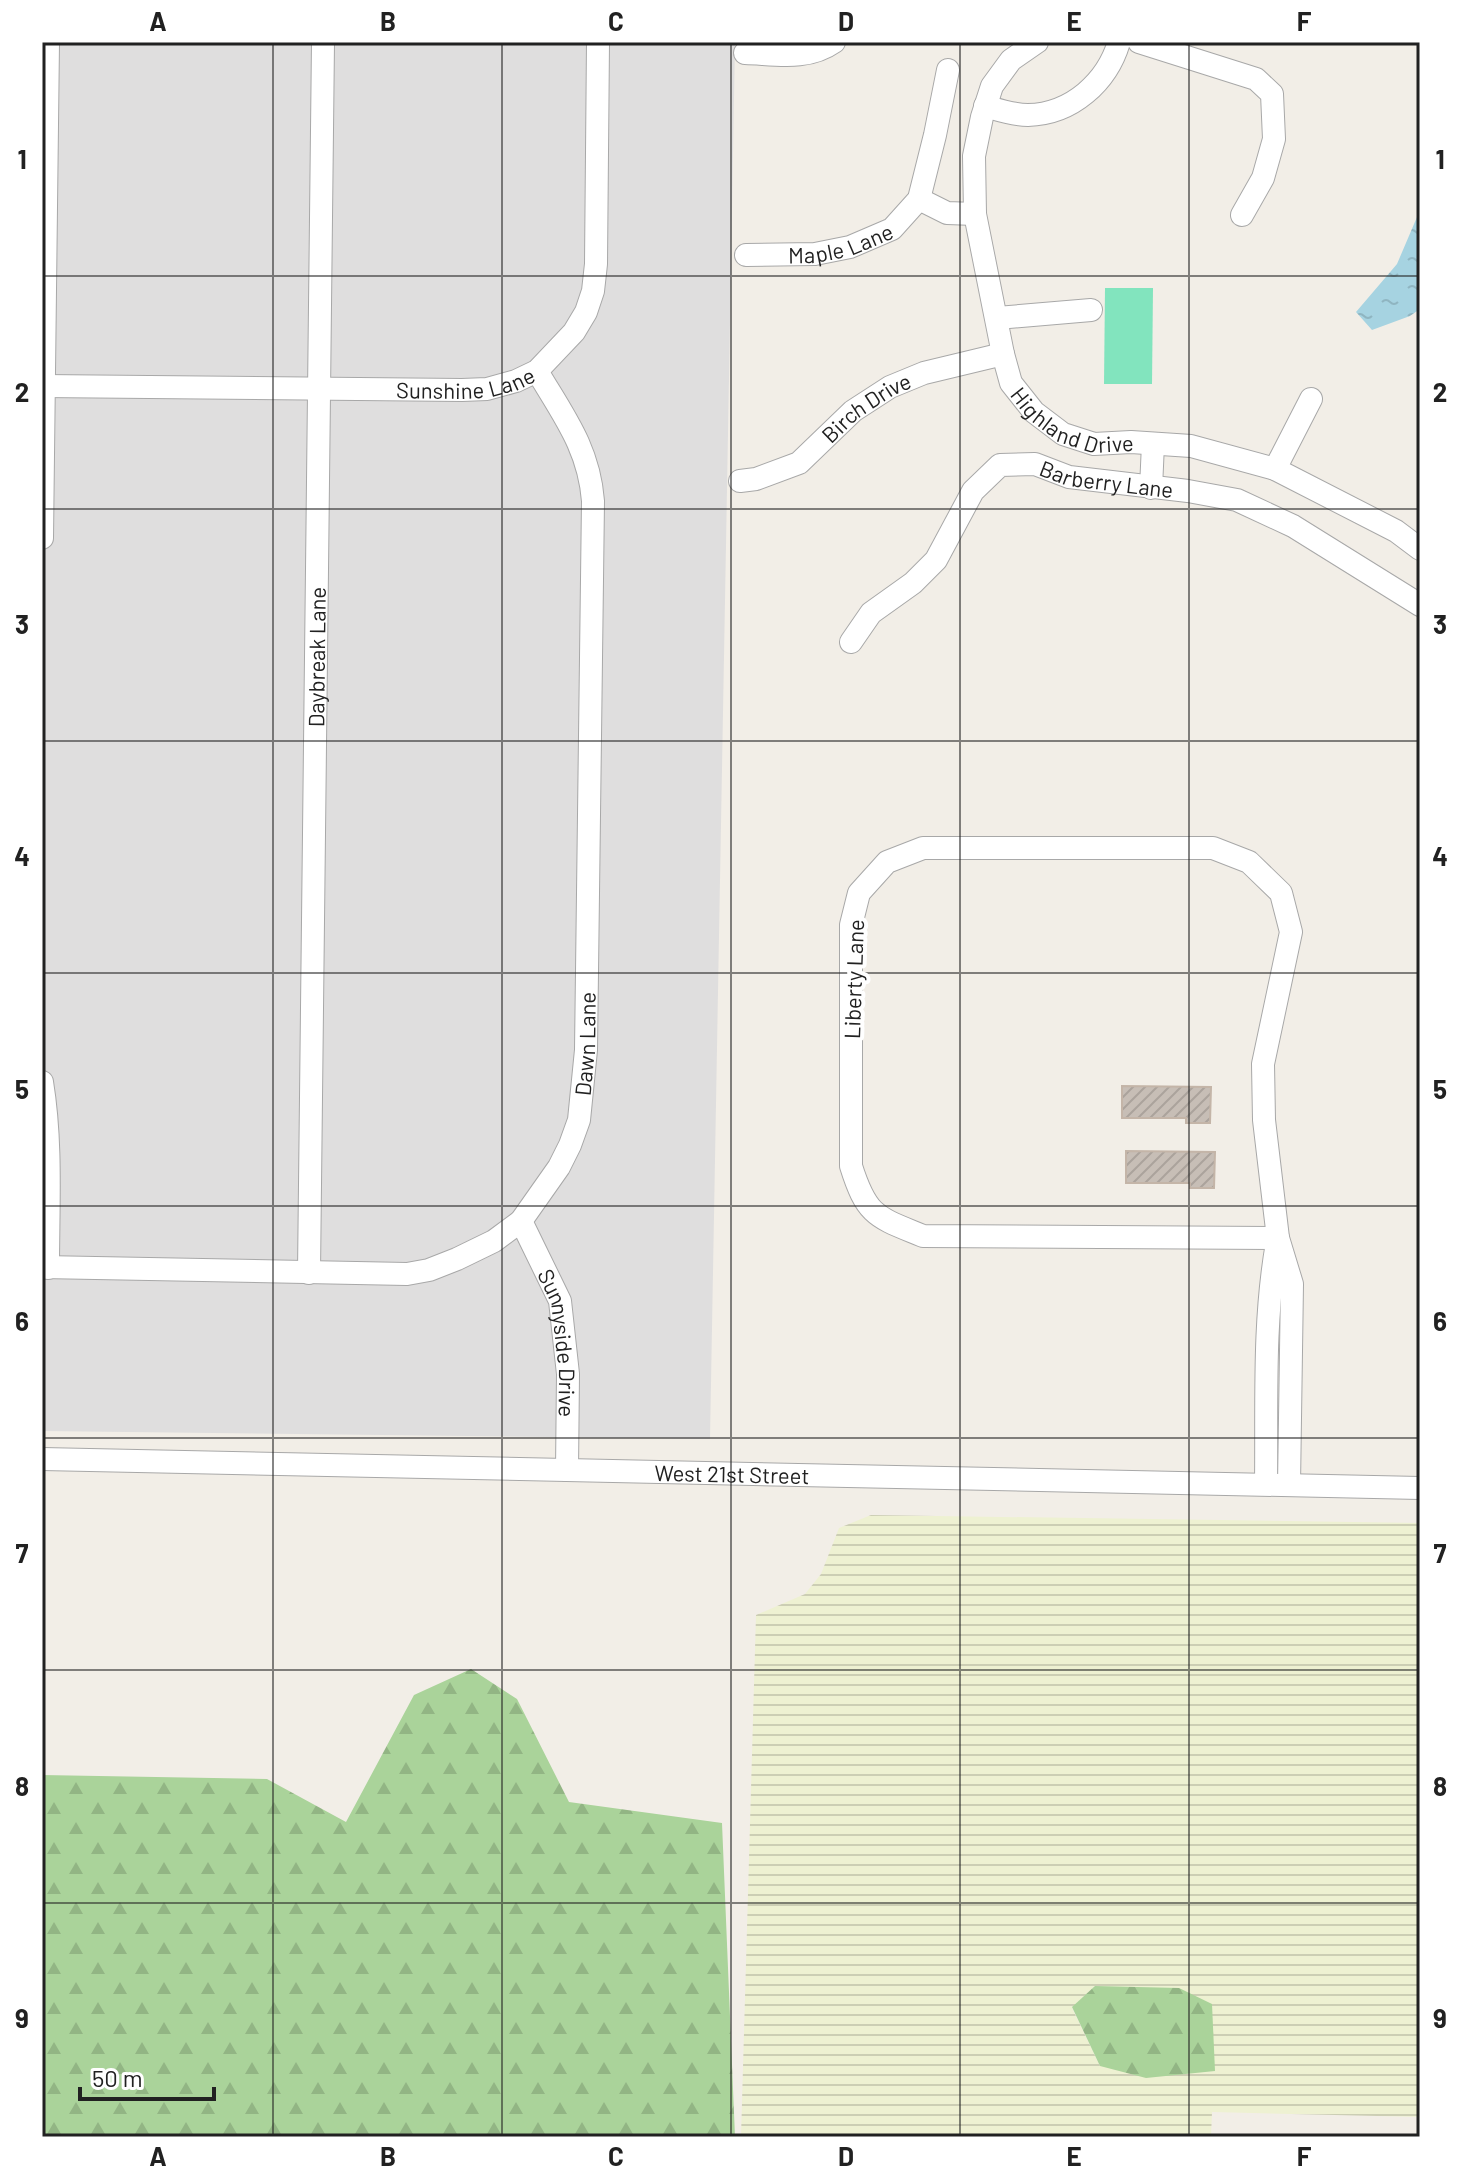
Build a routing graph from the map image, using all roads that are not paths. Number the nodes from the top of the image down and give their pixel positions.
1 (48, 42) edge
2 (323, 42) edge
3 (598, 42) edge
4 (834, 42) edge
5 (1037, 42) edge
6 (1119, 42) edge
7 (1139, 42) edge
8 (745, 53) dead end
9 (948, 70) dead end
10 (985, 106) junction
11 (919, 199) junction
12 (975, 214) junction
13 (1242, 215) dead end
14 (746, 255) dead end
15 (1091, 310) dead end
16 (997, 318) junction
17 (1003, 354) junction
18 (537, 371) junction
19 (43, 386) edge
20 (319, 389) junction
21 (1311, 399) dead end
22 (1153, 444) junction
23 (1275, 469) junction
24 (740, 481) dead end
25 (1151, 488) junction
26 (1396, 531) junction
27 (1420, 532) edge
28 (42, 538) edge
29 (1420, 549) edge
30 (1420, 605) edge
31 (851, 642) dead end
32 (42, 1082) edge
33 (521, 1221) junction
34 (1278, 1238) junction
35 (45, 1268) edge
36 (309, 1273) junction
37 (42, 1459) edge
38 (567, 1470) junction
39 (1277, 1485) junction
40 (1420, 1488) edge

1 - 19 street
2 - 20 street, Daybreak Lane
3 - 18 street, Sunshine Lane
4 - 8 street
5 - 10 street, Highland Drive
6 - 10 street
7 - 13 street
9 - 11 street, Maple Lane
10 - 12 street, Highland Drive
11 - 12 street
11 - 14 street, Maple Lane
12 - 16 street, Highland Drive
15 - 16 street
16 - 17 street, Highland Drive
17 - 22 street, Highland Drive
17 - 24 street, Birch Drive
18 - 20 street, Sunshine Lane
18 - 33 street, Dawn Lane
19 - 20 street, Sunshine Lane
19 - 28 street
20 - 36 street, Daybreak Lane
21 - 23 street
22 - 23 street, Highland Drive
22 - 25 street
23 - 26 street, Highland Drive
25 - 30 street, Barberry Lane
25 - 31 street, Barberry Lane
26 - 27 street, Highland Drive
26 - 29 street, Highland Drive
32 - 35 street
33 - 36 street, Dawn Lane
33 - 38 street, Sunnyside Drive
34 - 34 street, Liberty Lane
34 - 39 street, Liberty Lane
35 - 36 street, Dawn Lane
37 - 38 street, West 21st Street
38 - 39 street, West 21st Street
39 - 40 street, West 21st Street

